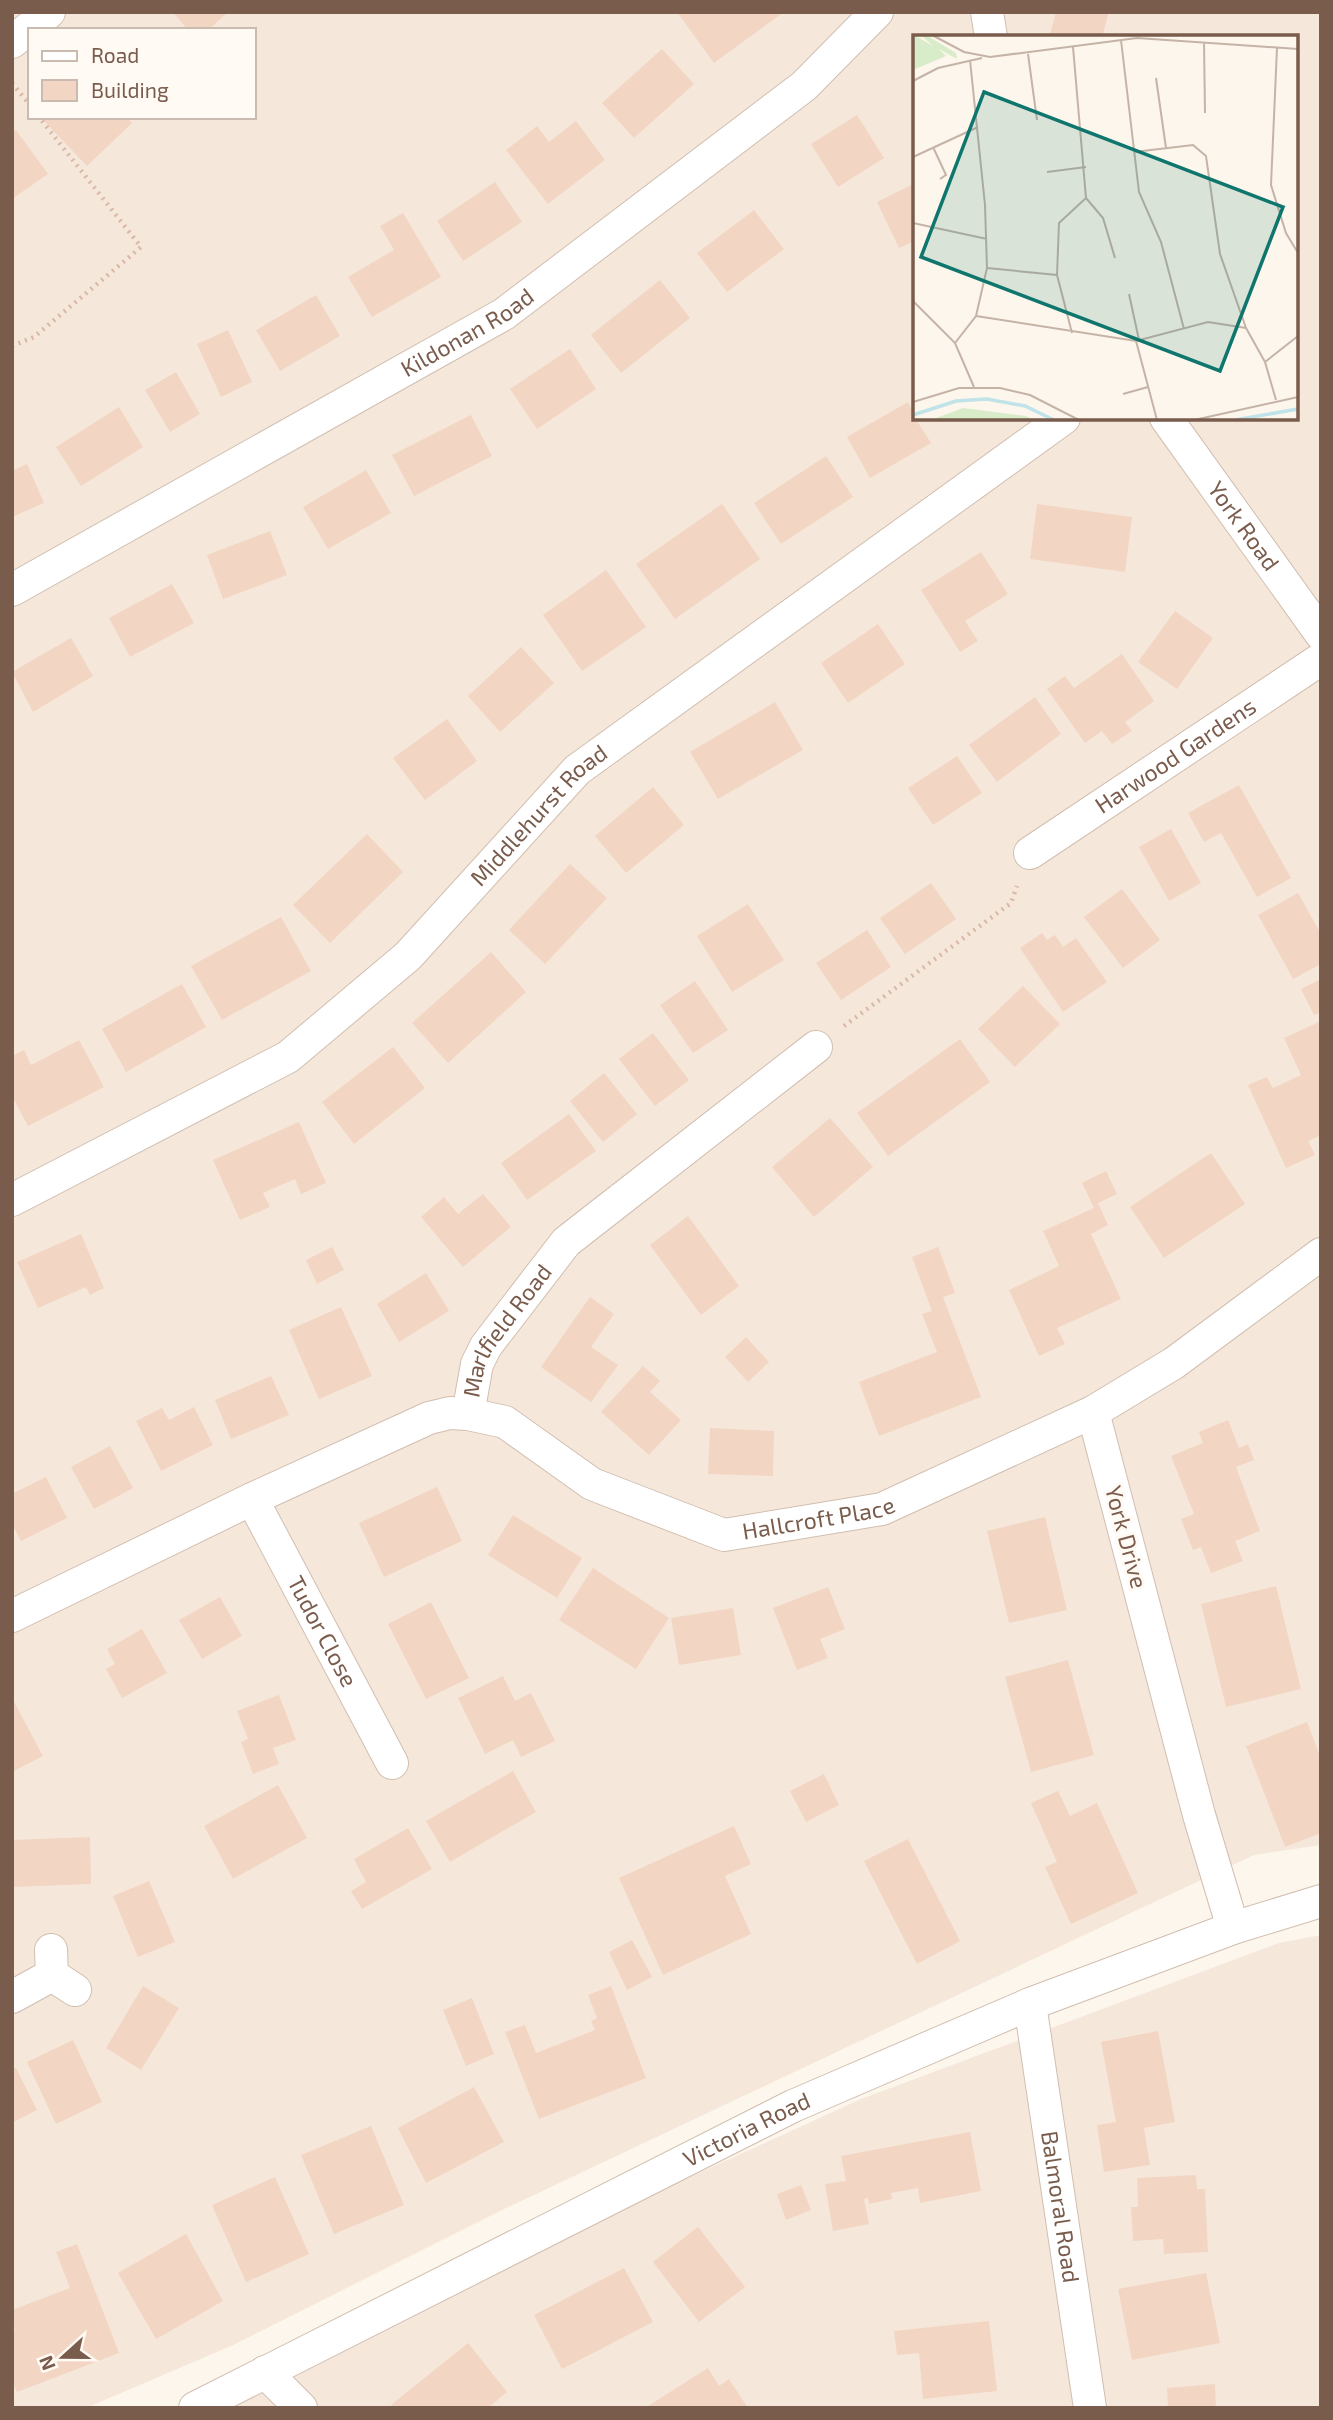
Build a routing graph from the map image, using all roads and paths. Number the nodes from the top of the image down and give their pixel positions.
1 (49, 12) edge
2 (877, 12) edge
3 (987, 12) edge
4 (30, 28) edge
5 (28, 30) edge
6 (991, 35) edge
7 (12, 43) edge
8 (12, 83) edge
9 (28, 103) edge
10 (41, 119) edge
11 (12, 346) edge
12 (1061, 420) edge
13 (1167, 420) edge
14 (12, 590) edge
15 (1321, 634) edge
16 (1321, 659) edge
17 (1030, 853) joint
18 (816, 1047) joint
19 (13, 1198) edge
20 (1321, 1254) edge
21 (1093, 1412) junction
22 (468, 1414) junction
23 (252, 1499) junction
24 (12, 1616) edge
25 (392, 1763) dead end
26 (1321, 1901) edge
27 (1233, 1928) junction
28 (60, 1972) dead end
29 (12, 1997) edge
30 (1030, 2004) junction
31 (265, 2372) junction
32 (195, 2408) edge
33 (301, 2408) edge
34 (1090, 2408) edge

1 - 4 street
2 - 14 street, Kildonan Road
3 - 6 street
5 - 7 street
8 - 9 path
10 - 11 path
12 - 19 street, Middlehurst Road
13 - 15 street, York Road
16 - 17 street, Harwood Gardens
17 - 18 path
18 - 22 street, Marlfield Road
20 - 21 street
21 - 22 street, Hallcroft Place
21 - 27 street, York Drive
22 - 23 street, Marlfield Road
23 - 24 street, Marlfield Road
23 - 25 street, Tudor Close
26 - 27 street, Victoria Road
27 - 30 street, Victoria Road
28 - 29 street
30 - 31 street, Victoria Road
30 - 34 street, Balmoral Road
31 - 32 street, Victoria Road
31 - 33 street

